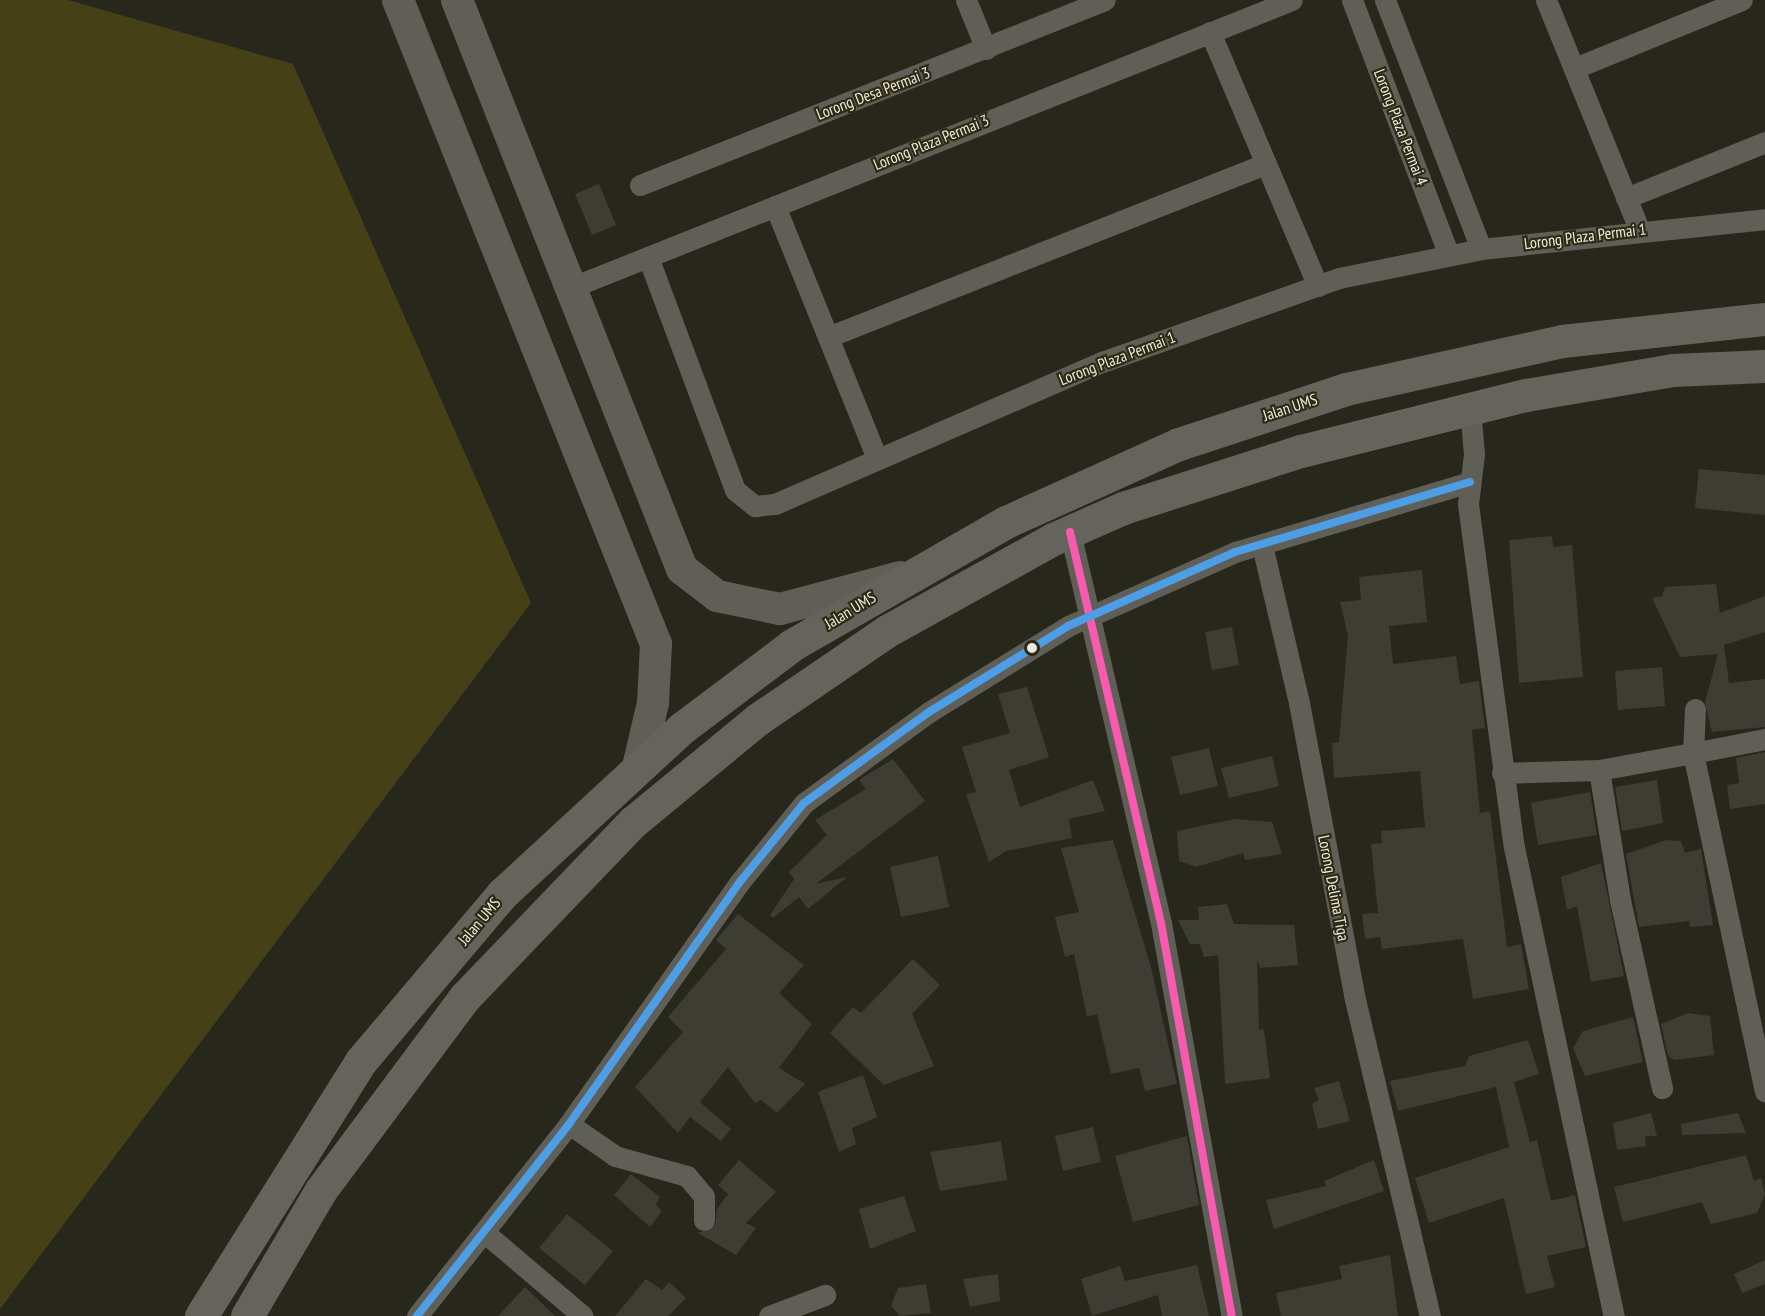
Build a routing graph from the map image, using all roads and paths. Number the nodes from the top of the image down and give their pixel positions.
1 (398, 0) edge
2 (457, 0) edge
3 (966, 0) edge
4 (1106, 0) edge
5 (1292, 0) edge
6 (1352, 0) edge
7 (1385, 0) edge
8 (1546, 0) edge
9 (1742, 0) edge
10 (1210, 32) junction
11 (986, 49) junction
12 (1575, 68) junction
13 (1765, 142) edge
14 (1266, 164) junction
15 (640, 185) dead end
16 (1626, 198) junction
17 (775, 206) junction
18 (1765, 219) edge
19 (1639, 229) junction
20 (1481, 249) junction
21 (1449, 255) junction
22 (648, 257) junction
23 (1318, 286) junction
24 (570, 288) junction
25 (1765, 318) edge
26 (828, 337) junction
27 (1765, 366) edge
28 (1470, 409) junction
29 (877, 459) junction
30 (1470, 482) junction
31 (1070, 532) junction
32 (1262, 545) junction
33 (907, 575) junction
34 (1090, 616) junction
35 (1695, 709) dead end
36 (1765, 739) edge
37 (1693, 753) junction
38 (638, 767) junction
39 (1599, 770) junction
40 (1502, 773) junction
41 (1662, 1088) dead end
42 (1765, 1091) edge
43 (569, 1124) junction
44 (704, 1220) dead end
45 (485, 1233) junction
46 (825, 1295) dead end
47 (201, 1316) edge
48 (247, 1316) edge
49 (417, 1316) edge
50 (583, 1316) edge
51 (769, 1316) edge
52 (1232, 1316) edge
53 (1430, 1316) edge
54 (1614, 1316) edge

1 - 38 street
2 - 24 street
3 - 11 street
4 - 11 street, Lorong Desa Permai 3
5 - 10 street, Lorong Plaza Permai 3
6 - 21 street, Lorong Plaza Permai 4
7 - 20 street, Lorong Plaza Permai 4
8 - 12 street
9 - 12 street
10 - 14 street
10 - 17 street, Lorong Plaza Permai 3
11 - 15 street, Lorong Desa Permai 3
12 - 16 street
13 - 16 street
14 - 23 street
14 - 26 street
16 - 19 street
17 - 22 street, Lorong Plaza Permai 3
17 - 26 street
18 - 19 street, Lorong Plaza Permai 1
19 - 20 street, Lorong Plaza Permai 1
20 - 21 street, Lorong Plaza Permai 1
21 - 23 street, Lorong Plaza Permai 1
22 - 24 street, Lorong Plaza Permai 3
22 - 29 street, Lorong Plaza Permai 1
23 - 29 street, Lorong Plaza Permai 1
24 - 33 street
25 - 33 highway, Jalan UMS
26 - 29 street
27 - 28 highway
28 - 30 street
28 - 31 highway
30 - 32 street
30 - 40 street
31 - 34 street
31 - 48 highway
32 - 34 street
32 - 53 street, Lorong Delima Tiga
33 - 38 highway, Jalan UMS
34 - 43 street
34 - 52 street
35 - 37 street
36 - 37 street
37 - 39 street
37 - 42 street
38 - 47 highway, Jalan UMS
39 - 40 street
39 - 41 street
40 - 54 street
43 - 44 street
43 - 45 street
45 - 49 street
45 - 50 street
46 - 51 street

